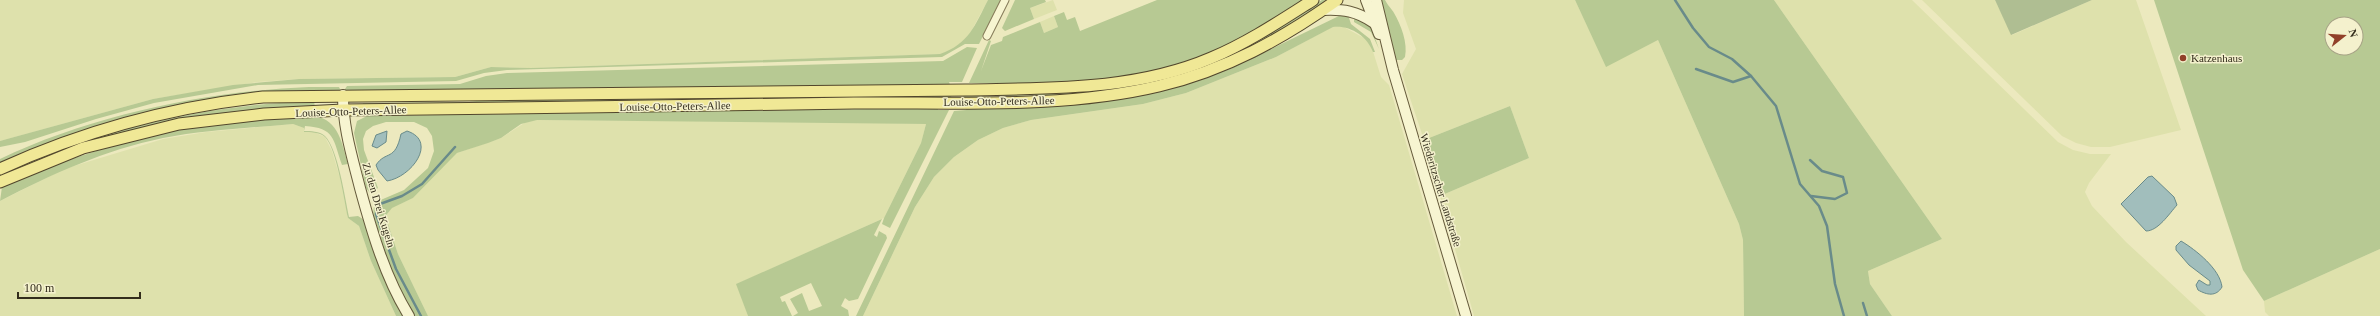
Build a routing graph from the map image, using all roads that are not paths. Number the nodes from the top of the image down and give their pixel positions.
1 (1005, 0) edge
2 (1313, 0) edge
3 (1337, 0) edge
4 (1366, 0) edge
5 (1376, 0) edge
6 (1323, 10) junction
7 (1374, 22) junction
8 (986, 36) dead end
9 (1393, 70) junction
10 (343, 95) junction
11 (343, 110) junction
12 (0, 169) edge
13 (0, 182) edge
14 (409, 316) edge
15 (1466, 316) edge

1 - 8 street
2 - 10 main road, Louise-Otto-Peters-Allee
3 - 6 main road, Louise-Otto-Peters-Allee
4 - 7 street, Wiederitzscher Landstraße
5 - 9 street, Wiederitzscher Landstraße
6 - 7 street
6 - 11 main road, Louise-Otto-Peters-Allee
7 - 9 street, Wiederitzscher Landstraße
9 - 15 street, Wiederitzscher Landstraße
10 - 11 street, Zu den Drei Kugeln
10 - 12 main road, Louise-Otto-Peters-Allee
11 - 13 main road, Louise-Otto-Peters-Allee
11 - 14 street, Zu den Drei Kugeln

